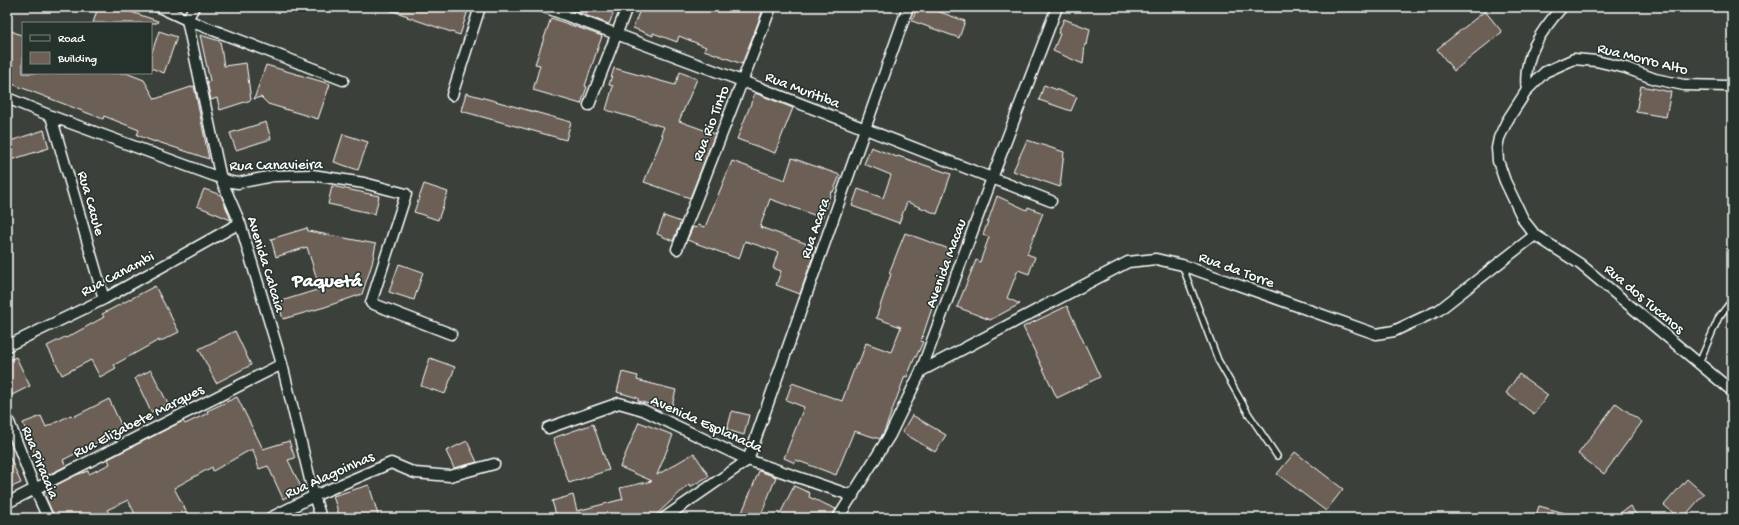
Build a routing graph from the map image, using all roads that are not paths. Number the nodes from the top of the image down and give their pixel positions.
1 (158, 7) edge
2 (194, 7) edge
3 (480, 7) edge
4 (544, 7) edge
5 (627, 7) edge
6 (770, 7) edge
7 (908, 7) edge
8 (1057, 7) edge
9 (1562, 7) edge
10 (187, 20) junction
11 (616, 35) junction
12 (343, 80) dead end
13 (742, 81) junction
14 (1732, 84) edge
15 (1527, 90) junction
16 (452, 95) dead end
17 (7, 98) edge
18 (589, 105) dead end
19 (51, 116) junction
20 (865, 129) junction
21 (992, 178) junction
22 (221, 179) junction
23 (1051, 200) dead end
24 (240, 224) junction
25 (1535, 235) junction
26 (677, 250) dead end
27 (1182, 265) junction
28 (104, 298) junction
29 (1732, 300) edge
30 (451, 334) dead end
31 (7, 346) edge
32 (1699, 363) junction
33 (282, 364) junction
34 (921, 371) junction
35 (1732, 391) edge
36 (7, 417) edge
37 (548, 428) dead end
38 (1278, 456) dead end
39 (748, 460) junction
40 (494, 464) dead end
41 (35, 489) junction
42 (314, 496) junction
43 (853, 496) junction
44 (7, 503) edge
45 (48, 518) edge
46 (270, 518) edge
47 (321, 518) edge
48 (664, 518) edge
49 (838, 518) edge

1 - 10 street
2 - 10 street
3 - 16 street
4 - 11 street, Rua Muritiba
5 - 11 street
6 - 13 street, Rua Rio Tinto
7 - 20 street, Rua Acara
8 - 21 street, Avenida Macau
9 - 15 street
10 - 12 street
10 - 22 street, Avenida Calcaia
11 - 13 street, Rua Muritiba
11 - 18 street
13 - 20 street, Rua Muritiba
13 - 26 street, Rua Rio Tinto
14 - 15 street, Rua Morro Alto
15 - 25 street, Rua Morro Alto
17 - 19 street, Rua Canavieira
19 - 22 street, Rua Canavieira
19 - 28 street, Rua Cacule
20 - 21 street, Rua Muritiba
20 - 39 street, Rua Acara
21 - 23 street, Rua Muritiba
21 - 34 street, Avenida Macau
22 - 24 street, Avenida Calcaia
22 - 30 street, Rua Canavieira
24 - 28 street, Rua Canambi
24 - 33 street, Avenida Calcaia
25 - 27 street, Rua da Torre
25 - 32 street, Rua dos Tucanos
27 - 34 street, Rua da Torre
27 - 38 lane
28 - 31 street, Rua Canambi
29 - 32 lane
32 - 35 street, Rua dos Tucanos
33 - 41 street, Rua Elizabete Marques
33 - 42 street, Avenida Calcaia
34 - 43 street, Avenida Macau
36 - 41 street, Rua Piracaia
37 - 39 street, Avenida Esplanada
39 - 43 street, Avenida Esplanada
39 - 48 street
40 - 42 street, Rua Alagoinhas
41 - 44 street, Rua Elizabete Marques
41 - 45 street, Rua Piracaia
42 - 46 street, Rua Alagoinhas
42 - 47 street, Avenida Calcaia
43 - 49 street, Avenida Macau

